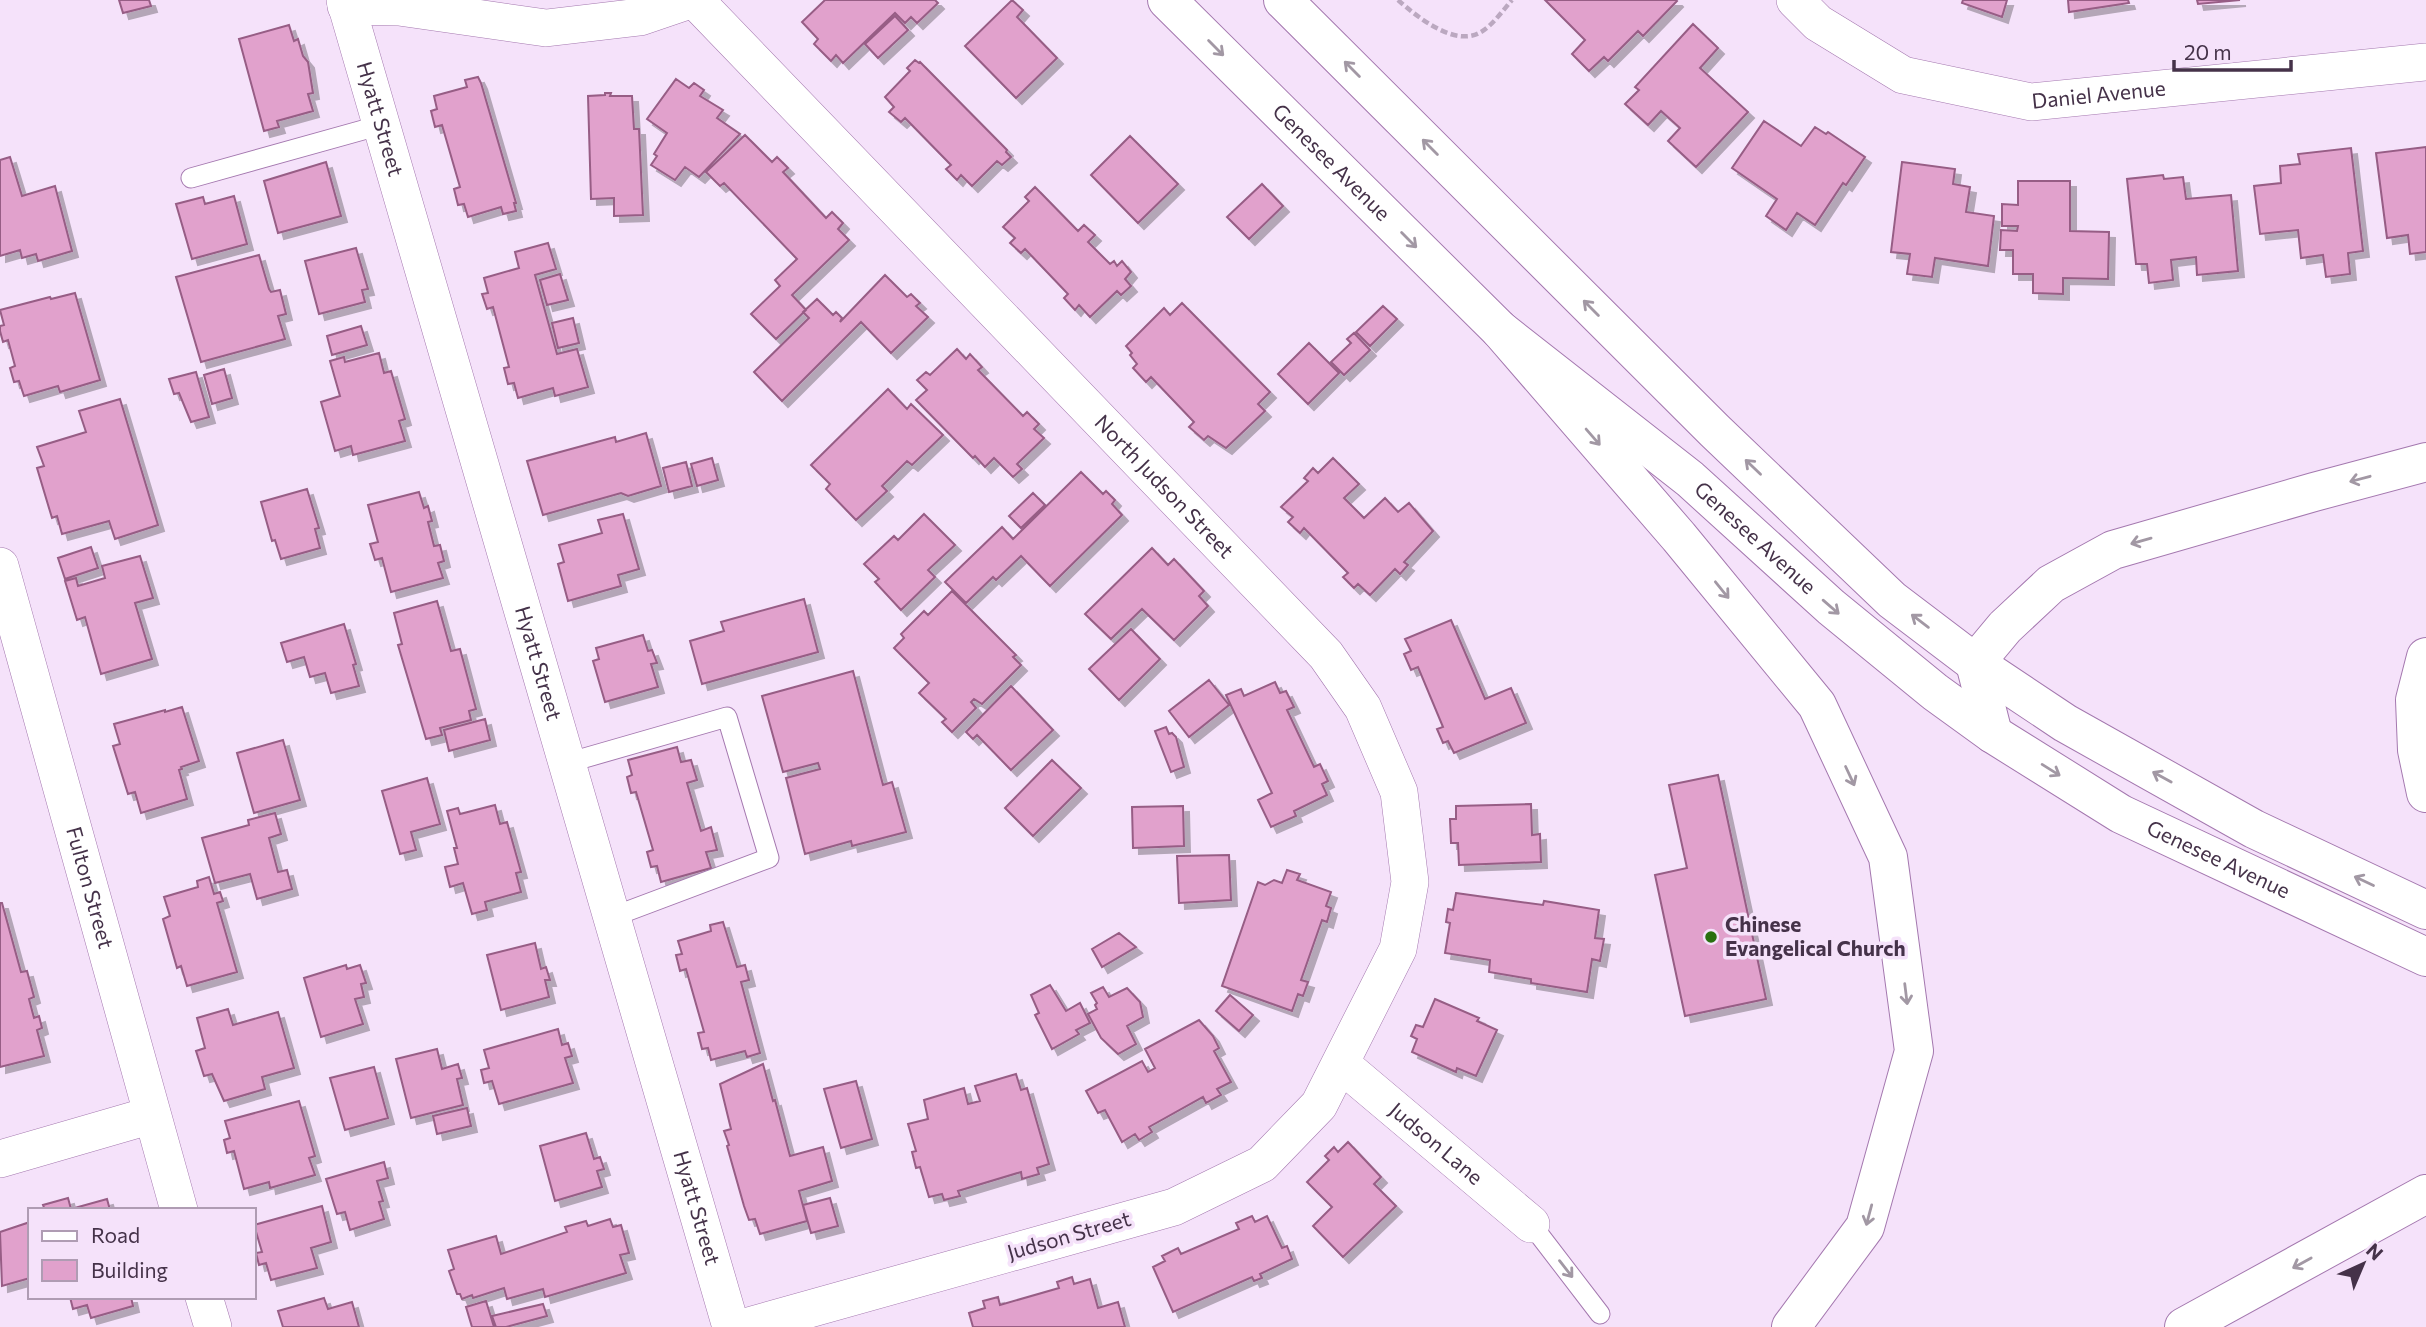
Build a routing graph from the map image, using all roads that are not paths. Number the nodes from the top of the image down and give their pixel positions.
1 (692, 0) edge
2 (1167, 0) edge
3 (1283, 0) edge
4 (1795, 0) edge
5 (346, 3) edge
6 (2426, 62) edge
7 (381, 125) junction
8 (191, 178) dead end
9 (1500, 330) junction
10 (2426, 462) edge
11 (0, 566) edge
12 (11, 648) edge
13 (2426, 657) edge
14 (1975, 663) junction
15 (1993, 734) junction
16 (567, 763) junction
17 (2426, 793) edge
18 (2426, 910) edge
19 (612, 917) junction
20 (2426, 957) edge
21 (1341, 1063) junction
22 (152, 1115) junction
23 (0, 1159) edge
24 (2426, 1194) edge
25 (178, 1208) edge
26 (1531, 1224) joint
27 (205, 1299) edge
28 (1600, 1314) dead end
29 (212, 1327) edge
30 (731, 1327) edge
31 (745, 1327) edge
32 (1791, 1327) edge
33 (2184, 1327) edge

1 - 5 street, North Judson Street
1 - 21 street, North Judson Street
2 -> 9 main road, Genesee Avenue
14 -> 3 main road, Genesee Avenue
4 - 6 street, Daniel Avenue
5 - 7 street, Hyatt Street
7 - 8 lane
7 - 16 street, Hyatt Street
9 -> 15 main road, Genesee Avenue
9 -> 32 main road
10 -> 14 main road
11 - 12 street, Fulton Street
12 - 22 street, Fulton Street
13 - 17 main road
14 - 15 main road
18 -> 14 main road, Genesee Avenue
15 -> 20 main road, Genesee Avenue
16 - 19 street, Hyatt Street
16 - 19 lane
19 - 30 street, Hyatt Street
21 - 26 street, Judson Lane
21 - 31 street, Judson Street
22 - 23 street
22 - 25 street, Fulton Street
24 -> 33 main road
26 -> 28 lane
27 - 29 street

